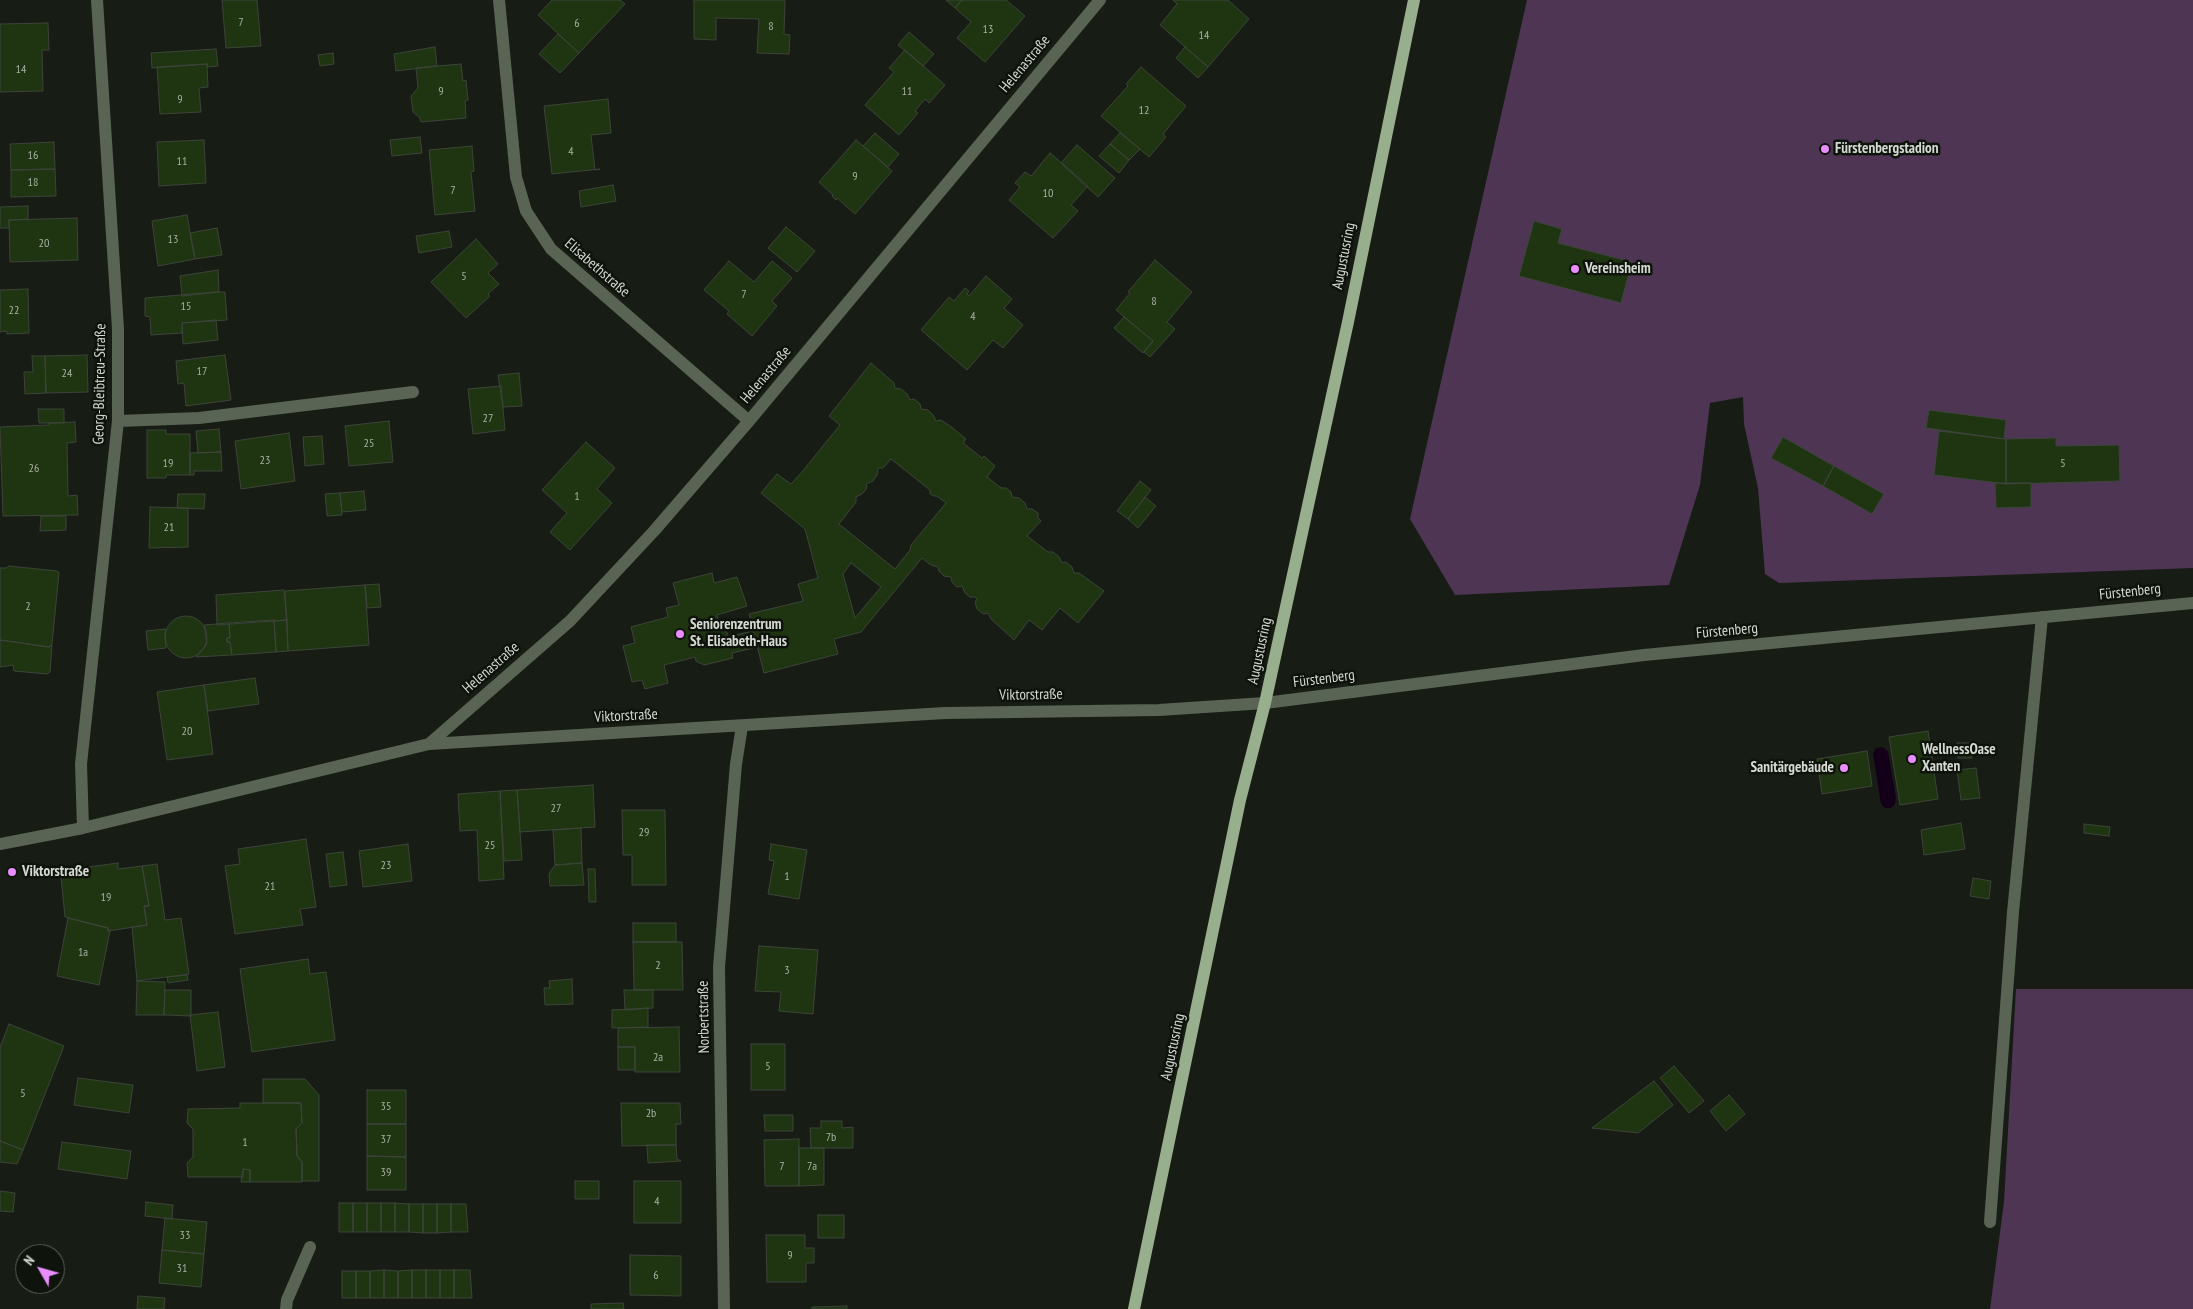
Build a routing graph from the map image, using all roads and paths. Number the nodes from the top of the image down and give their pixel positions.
1 (97, 0) edge
2 (499, 0) edge
3 (1100, 0) edge
4 (1414, 0) edge
5 (413, 392) dead end
6 (118, 421) junction
7 (749, 421) junction
8 (2193, 603) edge
9 (2042, 617) junction
10 (1265, 703) junction
11 (742, 726) junction
12 (429, 744) junction
13 (83, 828) junction
14 (0, 844) edge
15 (1990, 1222) dead end
16 (310, 1247) dead end
17 (286, 1309) edge
18 (724, 1309) edge
19 (1134, 1309) edge

1 - 6 street, Georg-Bleibtreu-Straße
2 - 7 street, Elisabethstraße
3 - 7 street, Helenastraße
4 - 10 main road, Augustusring
5 - 6 street
6 - 13 street, Georg-Bleibtreu-Straße
7 - 12 street, Helenastraße
8 - 9 street, Fürstenberg
9 - 10 street, Fürstenberg
9 - 15 street
10 - 11 street, Viktorstraße
10 - 19 main road, Augustusring
11 - 12 street, Viktorstraße
11 - 18 street, Norbertstraße
12 - 13 street, Viktorstraße
13 - 14 street, Viktorstraße
16 - 17 street

